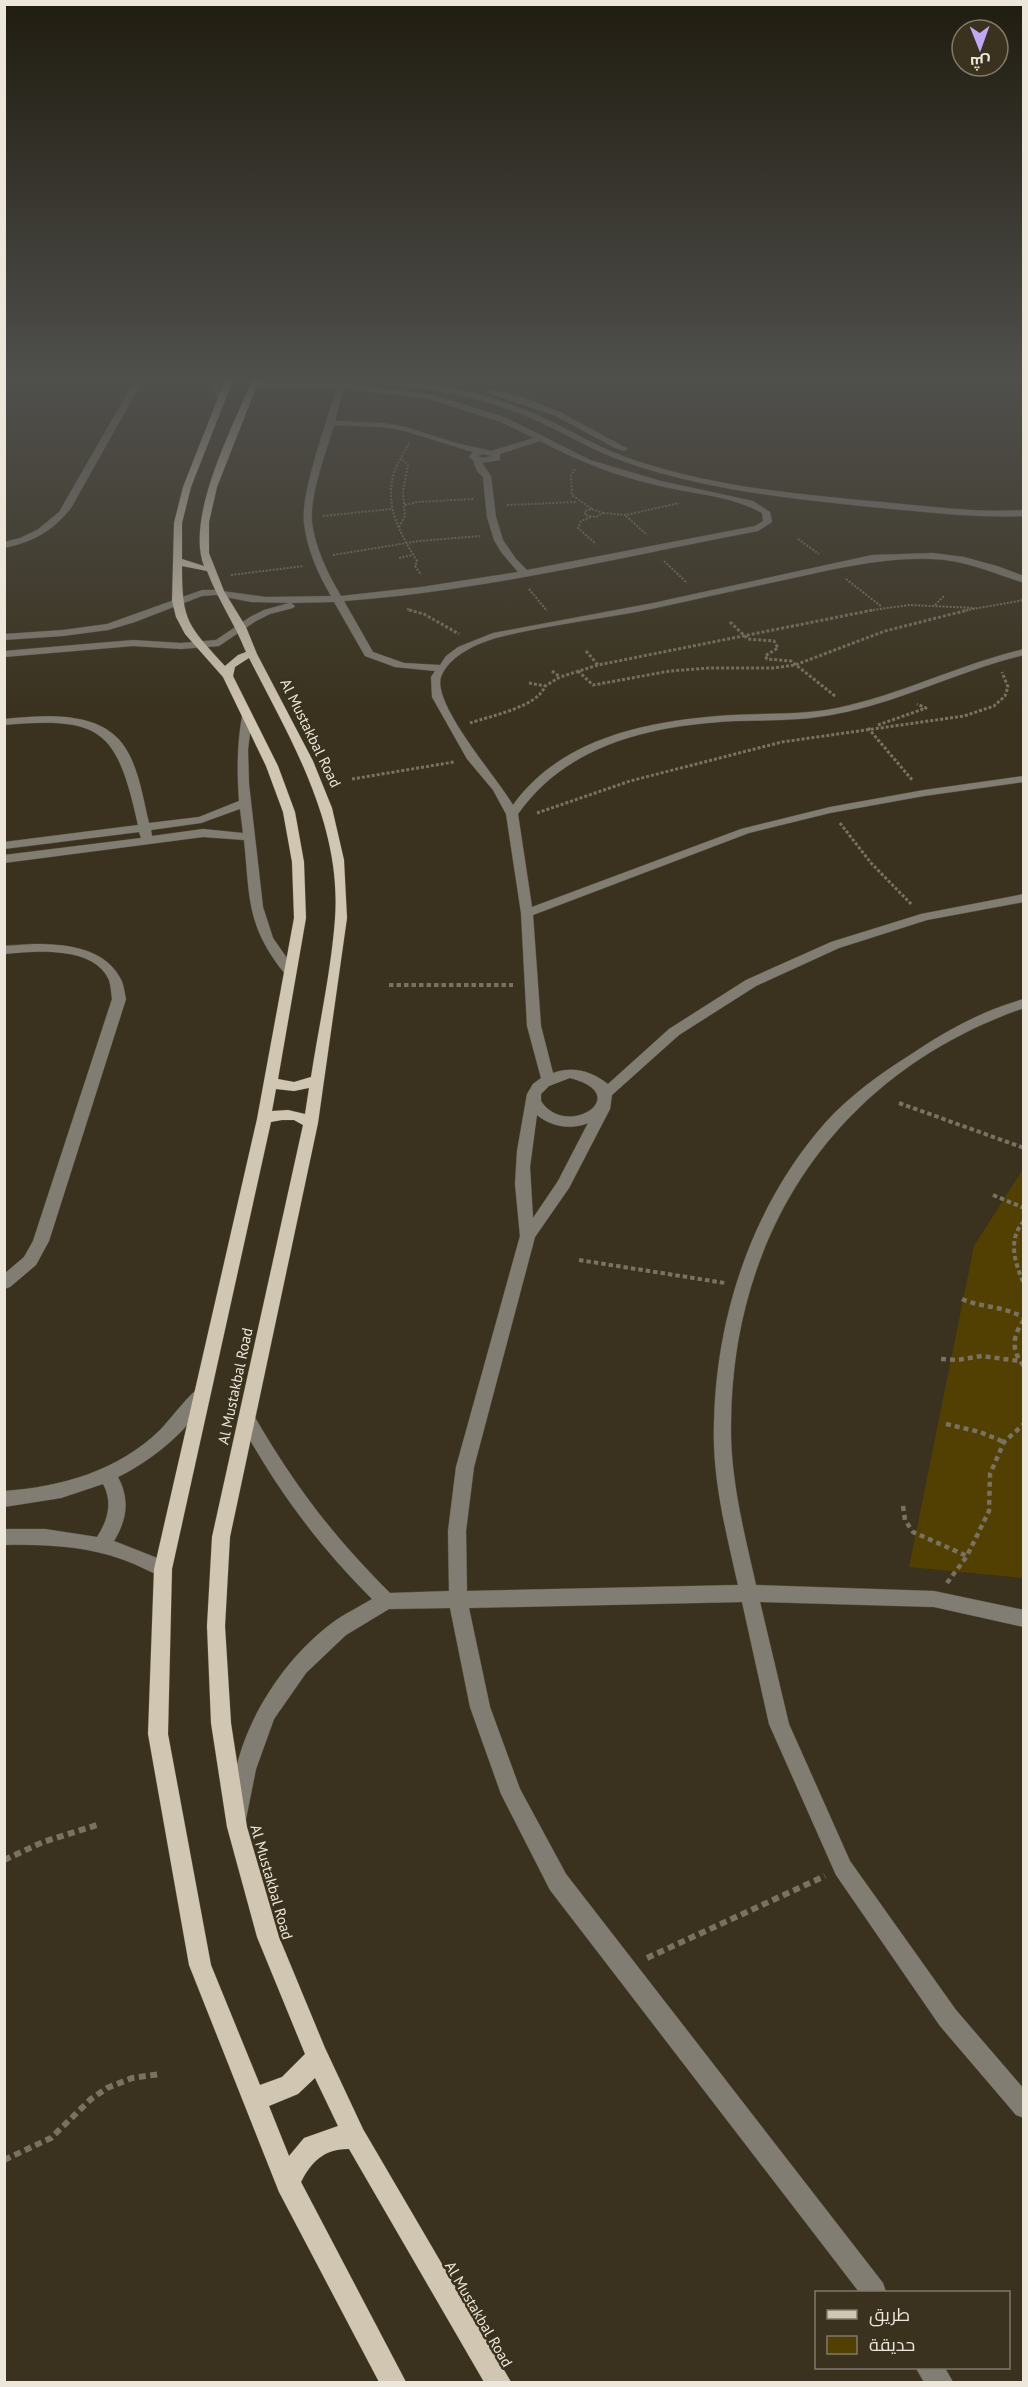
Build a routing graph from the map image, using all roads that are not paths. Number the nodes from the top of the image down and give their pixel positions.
1 (76, 491) edge
2 (186, 491) edge
3 (212, 491) edge
4 (312, 491) edge
5 (489, 491) edge
6 (695, 491) edge
7 (756, 491) edge
8 (828, 491) edge
9 (1006, 504) dead end
10 (1023, 513) edge
11 (4, 545) edge
12 (177, 560) junction
13 (520, 573) junction
14 (213, 579) junction
15 (1023, 579) edge
16 (338, 599) junction
17 (177, 601) junction
18 (305, 602) junction
19 (121, 624) junction
20 (241, 627) junction
21 (4, 637) edge
22 (133, 643) junction
23 (200, 646) junction
24 (1023, 652) edge
25 (4, 654) edge
26 (252, 654) junction
27 (441, 668) junction
28 (228, 676) junction
29 (248, 716) junction
30 (4, 722) edge
31 (1023, 780) edge
32 (245, 803) junction
33 (513, 817) junction
34 (144, 828) junction
35 (249, 837) junction
36 (147, 842) junction
37 (4, 846) edge
38 (4, 859) edge
39 (1023, 898) edge
40 (527, 913) junction
41 (4, 950) edge
42 (290, 972) junction
43 (1023, 1003) edge
44 (548, 1078) junction
45 (317, 1080) junction
46 (271, 1082) junction
47 (606, 1093) junction
48 (534, 1100) junction
49 (603, 1109) junction
50 (264, 1119) junction
51 (311, 1123) junction
52 (528, 1236) junction
53 (4, 1283) edge
54 (203, 1392) junction
55 (247, 1419) junction
56 (107, 1475) junction
57 (4, 1498) edge
58 (4, 1537) edge
59 (101, 1545) junction
60 (163, 1569) junction
61 (749, 1593) junction
62 (458, 1600) junction
63 (386, 1602) junction
64 (1023, 1619) edge
65 (237, 1827) junction
66 (317, 2056) junction
67 (252, 2098) junction
68 (1023, 2107) edge
69 (355, 2137) junction
70 (288, 2183) junction
71 (873, 2291) edge
72 (930, 2369) edge
73 (393, 2382) edge
74 (498, 2382) edge
75 (940, 2382) edge

1 - 11 street
2 - 12 main road, Al Mustakbal Road
3 - 14 main road, Al Mustakbal Road
4 - 16 street
5 - 13 street
6 - 13 street
7 - 10 street
8 - 9 street
12 - 14 main road
12 - 17 main road, Al Mustakbal Road
13 - 16 street
14 - 17 street
14 - 18 street
14 - 20 main road, Al Mustakbal Road
15 - 27 street
16 - 18 street
16 - 27 street
17 - 19 street
17 - 23 main road, Al Mustakbal Road
18 - 20 street
19 - 21 street
19 - 22 street
20 - 23 street
20 - 26 main road, Al Mustakbal Road
22 - 23 street
22 - 25 street
23 - 28 main road, Al Mustakbal Road
24 - 33 street
26 - 28 main road
26 - 45 main road, Al Mustakbal Road
27 - 33 street
28 - 29 main road, Al Mustakbal Road
29 - 32 street
29 - 42 main road, Al Mustakbal Road
30 - 34 street
31 - 40 street
32 - 34 street
32 - 35 street
33 - 40 street
34 - 36 street
34 - 37 street
35 - 36 street
35 - 42 street
36 - 38 street
39 - 47 street
40 - 44 street
41 - 53 street
42 - 46 main road, Al Mustakbal Road
43 - 61 street
44 - 47 street
44 - 48 street
45 - 46 main road
45 - 51 main road, Al Mustakbal Road
46 - 50 main road, Al Mustakbal Road
47 - 49 street
48 - 49 street
48 - 52 street
49 - 52 street
50 - 51 main road
50 - 54 main road, Al Mustakbal Road
51 - 55 main road, Al Mustakbal Road
52 - 62 street
54 - 56 street
54 - 60 main road, Al Mustakbal Road
55 - 63 street
55 - 65 main road, Al Mustakbal Road
56 - 57 street
56 - 59 street
58 - 59 street
59 - 60 street
60 - 67 main road, Al Mustakbal Road
61 - 62 street
61 - 64 street
61 - 68 street
62 - 63 street
62 - 71 street
63 - 65 street
65 - 66 main road, Al Mustakbal Road
66 - 67 main road
66 - 69 main road, Al Mustakbal Road
67 - 70 main road, Al Mustakbal Road
69 - 70 main road
69 - 74 main road, Al Mustakbal Road
70 - 73 main road, Al Mustakbal Road
72 - 75 street

